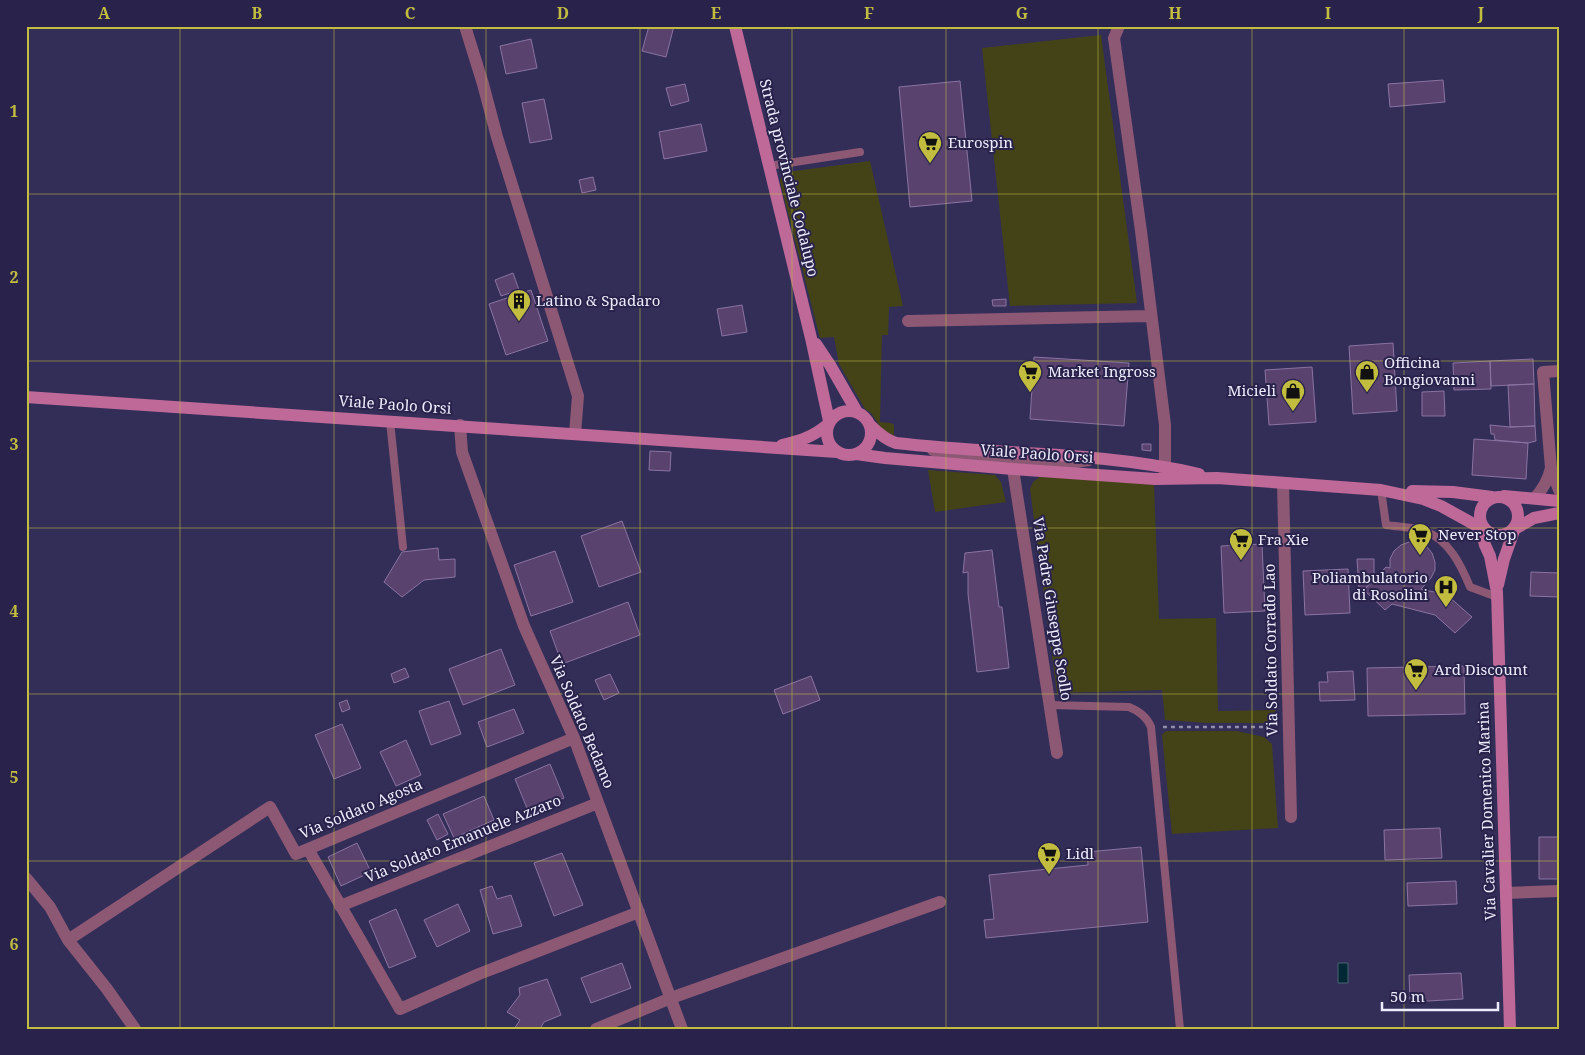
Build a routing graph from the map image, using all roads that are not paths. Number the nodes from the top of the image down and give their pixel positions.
1 (465, 26) edge
2 (735, 26) edge
3 (1119, 26) edge
4 (860, 152) dead end
5 (769, 166) junction
6 (1150, 316) junction
7 (908, 321) dead end
8 (811, 338) junction
9 (1559, 371) edge
10 (26, 397) edge
11 (857, 412) junction
12 (390, 421) junction
13 (828, 423) junction
14 (460, 425) junction
15 (870, 425) junction
16 (575, 434) junction
17 (919, 445) junction
18 (762, 448) junction
19 (837, 452) junction
20 (856, 454) junction
21 (1095, 459) junction
22 (1164, 466) junction
23 (1550, 468) junction
24 (1014, 469) junction
25 (1217, 478) junction
26 (1165, 480) junction
27 (1283, 483) junction
28 (1386, 490) junction
29 (1559, 490) edge
30 (1496, 497) junction
31 (1535, 498) junction
32 (1559, 500) edge
33 (1559, 513) edge
34 (1457, 514) junction
35 (1483, 526) junction
36 (1514, 527) junction
37 (1485, 545) junction
38 (403, 546) dead end
39 (1497, 595) junction
40 (1050, 705) junction
41 (574, 738) junction
42 (1057, 753) dead end
43 (598, 803) junction
44 (1291, 817) dead end
45 (308, 849) junction
46 (26, 878) edge
47 (1559, 891) edge
48 (1506, 893) junction
49 (940, 902) dead end
50 (340, 906) junction
51 (639, 912) junction
52 (68, 940) junction
53 (671, 998) junction
54 (135, 1029) edge
55 (596, 1029) edge
56 (682, 1029) edge
57 (1180, 1029) edge
58 (1510, 1029) edge

1 - 16 street
2 - 5 main road, Strada provinciale Codalupo
3 - 6 street
4 - 5 lane
5 - 8 main road, Strada provinciale Codalupo
6 - 7 street
6 - 22 street
8 - 11 main road
8 - 13 main road, Strada provinciale Codalupo
9 - 23 street
10 - 12 main road, Viale Paolo Orsi
11 - 13 main road
11 - 15 main road
12 - 14 main road, Viale Paolo Orsi
12 - 38 lane
13 - 18 main road
13 - 19 main road
14 - 16 main road, Viale Paolo Orsi
14 - 41 street, Via Soldato Bedamo
15 - 17 main road, Viale Paolo Orsi
15 - 20 main road
16 - 18 main road, Viale Paolo Orsi
17 - 21 main road, Viale Paolo Orsi
17 - 24 street
18 - 19 main road
19 - 20 main road
20 - 24 main road, Viale Paolo Orsi
21 - 22 main road, Viale Paolo Orsi
21 - 24 street
22 - 25 main road, Viale Paolo Orsi
22 - 26 street
23 - 29 street
23 - 31 street
24 - 26 main road, Viale Paolo Orsi
24 - 40 street, Via Padre Giuseppe Scollo
25 - 26 main road, Viale Paolo Orsi
25 - 27 main road, Viale Paolo Orsi
27 - 28 main road, Viale Paolo Orsi
27 - 44 street, Via Soldato Corrado Lao
28 - 30 main road
28 - 34 main road
28 - 39 lane
30 - 31 main road
30 - 35 main road
30 - 36 main road
31 - 32 main road
33 - 36 main road
34 - 35 main road
34 - 37 main road
35 - 36 main road
35 - 37 main road
36 - 39 main road
37 - 39 main road
39 - 48 main road, Via Cavalier Domenico Marina
40 - 42 street, Via Padre Giuseppe Scollo
40 - 57 lane
41 - 43 street, Via Soldato Bedamo
41 - 45 street, Via Soldato Agosta
43 - 50 street, Via Soldato Emanuele Azzaro
43 - 51 street, Via Soldato Bedamo
45 - 50 street
45 - 52 street, Via Soldato Agosta
46 - 52 street
47 - 48 street
48 - 58 main road, Via Cavalier Domenico Marina
49 - 53 street
50 - 51 street
51 - 53 street, Via Soldato Bedamo
52 - 54 street
53 - 55 street
53 - 56 street, Via Soldato Bedamo

